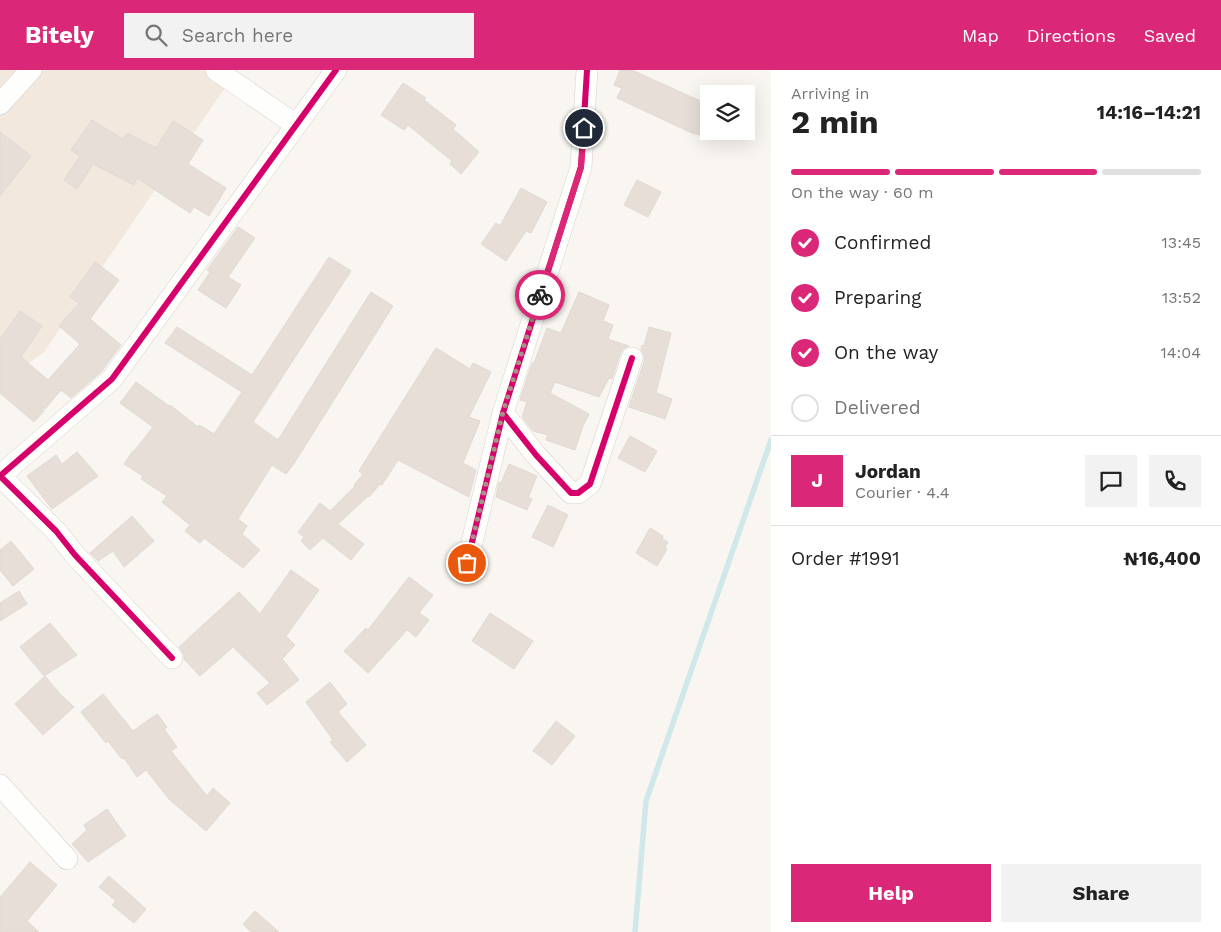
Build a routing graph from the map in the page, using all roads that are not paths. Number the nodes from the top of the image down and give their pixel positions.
1 (31, 70) edge
2 (216, 70) edge
3 (336, 70) edge
4 (587, 70) edge
5 (0, 104) edge
6 (296, 125) junction
7 (632, 358) dead end
8 (503, 412) junction
9 (0, 476) edge
10 (467, 563) dead end
11 (172, 658) dead end
12 (0, 784) edge
13 (67, 859) dead end

1 - 5 street
2 - 6 street
3 - 6 street
4 - 8 street
6 - 9 street
7 - 8 street
8 - 10 street
9 - 11 street
12 - 13 street

